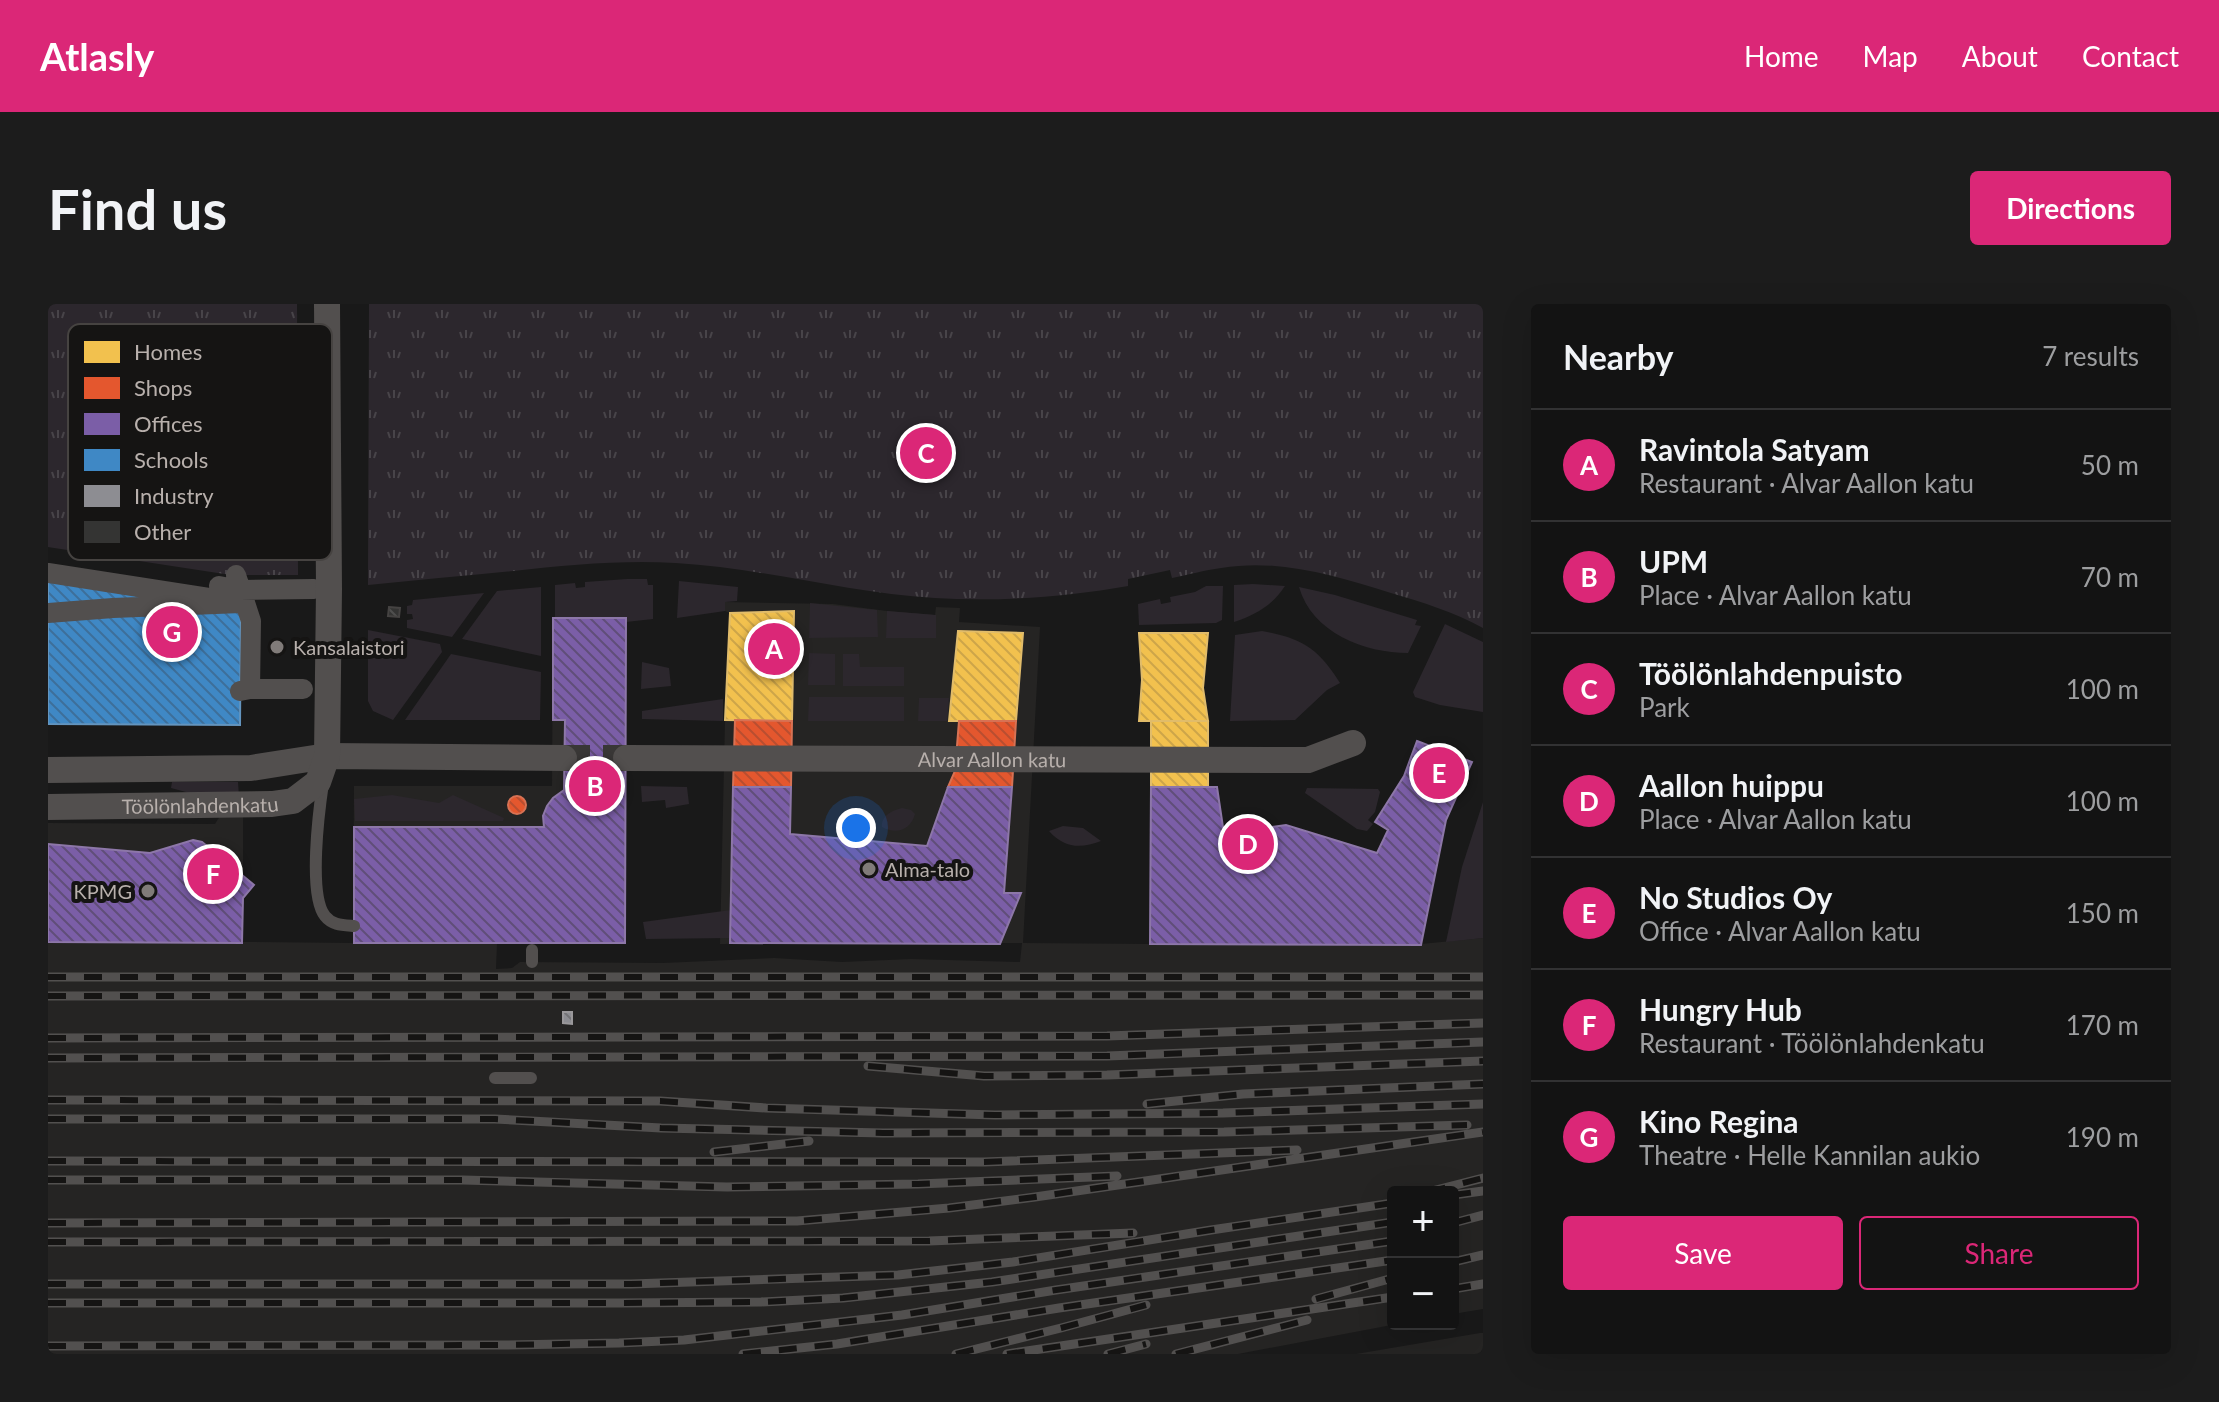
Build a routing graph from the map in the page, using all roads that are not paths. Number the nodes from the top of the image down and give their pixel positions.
1 (327, 304) edge
2 (327, 324) edge
3 (48, 560) edge
4 (329, 560) edge
5 (48, 573) edge
6 (238, 582) junction
7 (314, 589) dead end
8 (48, 613) edge
9 (303, 689) dead end
10 (1353, 743) dead end
11 (327, 756) junction
12 (564, 758) tunnel mouth
13 (626, 758) tunnel mouth
14 (48, 770) edge
15 (48, 807) edge
16 (354, 926) dead end
17 (495, 1078) dead end
18 (531, 1078) dead end

1 - 2 street, Töölönlahdenkatu
3 - 6 street
4 - 11 street, Töölönlahdenkatu
5 - 8 street
6 - 7 street
6 - 9 street
10 - 13 street, Alvar Aallon katu
11 - 12 street
11 - 14 street, Töölönlahdenkatu
11 - 15 street, Töölönlahdenkatu
11 - 16 lane
17 - 18 lane

